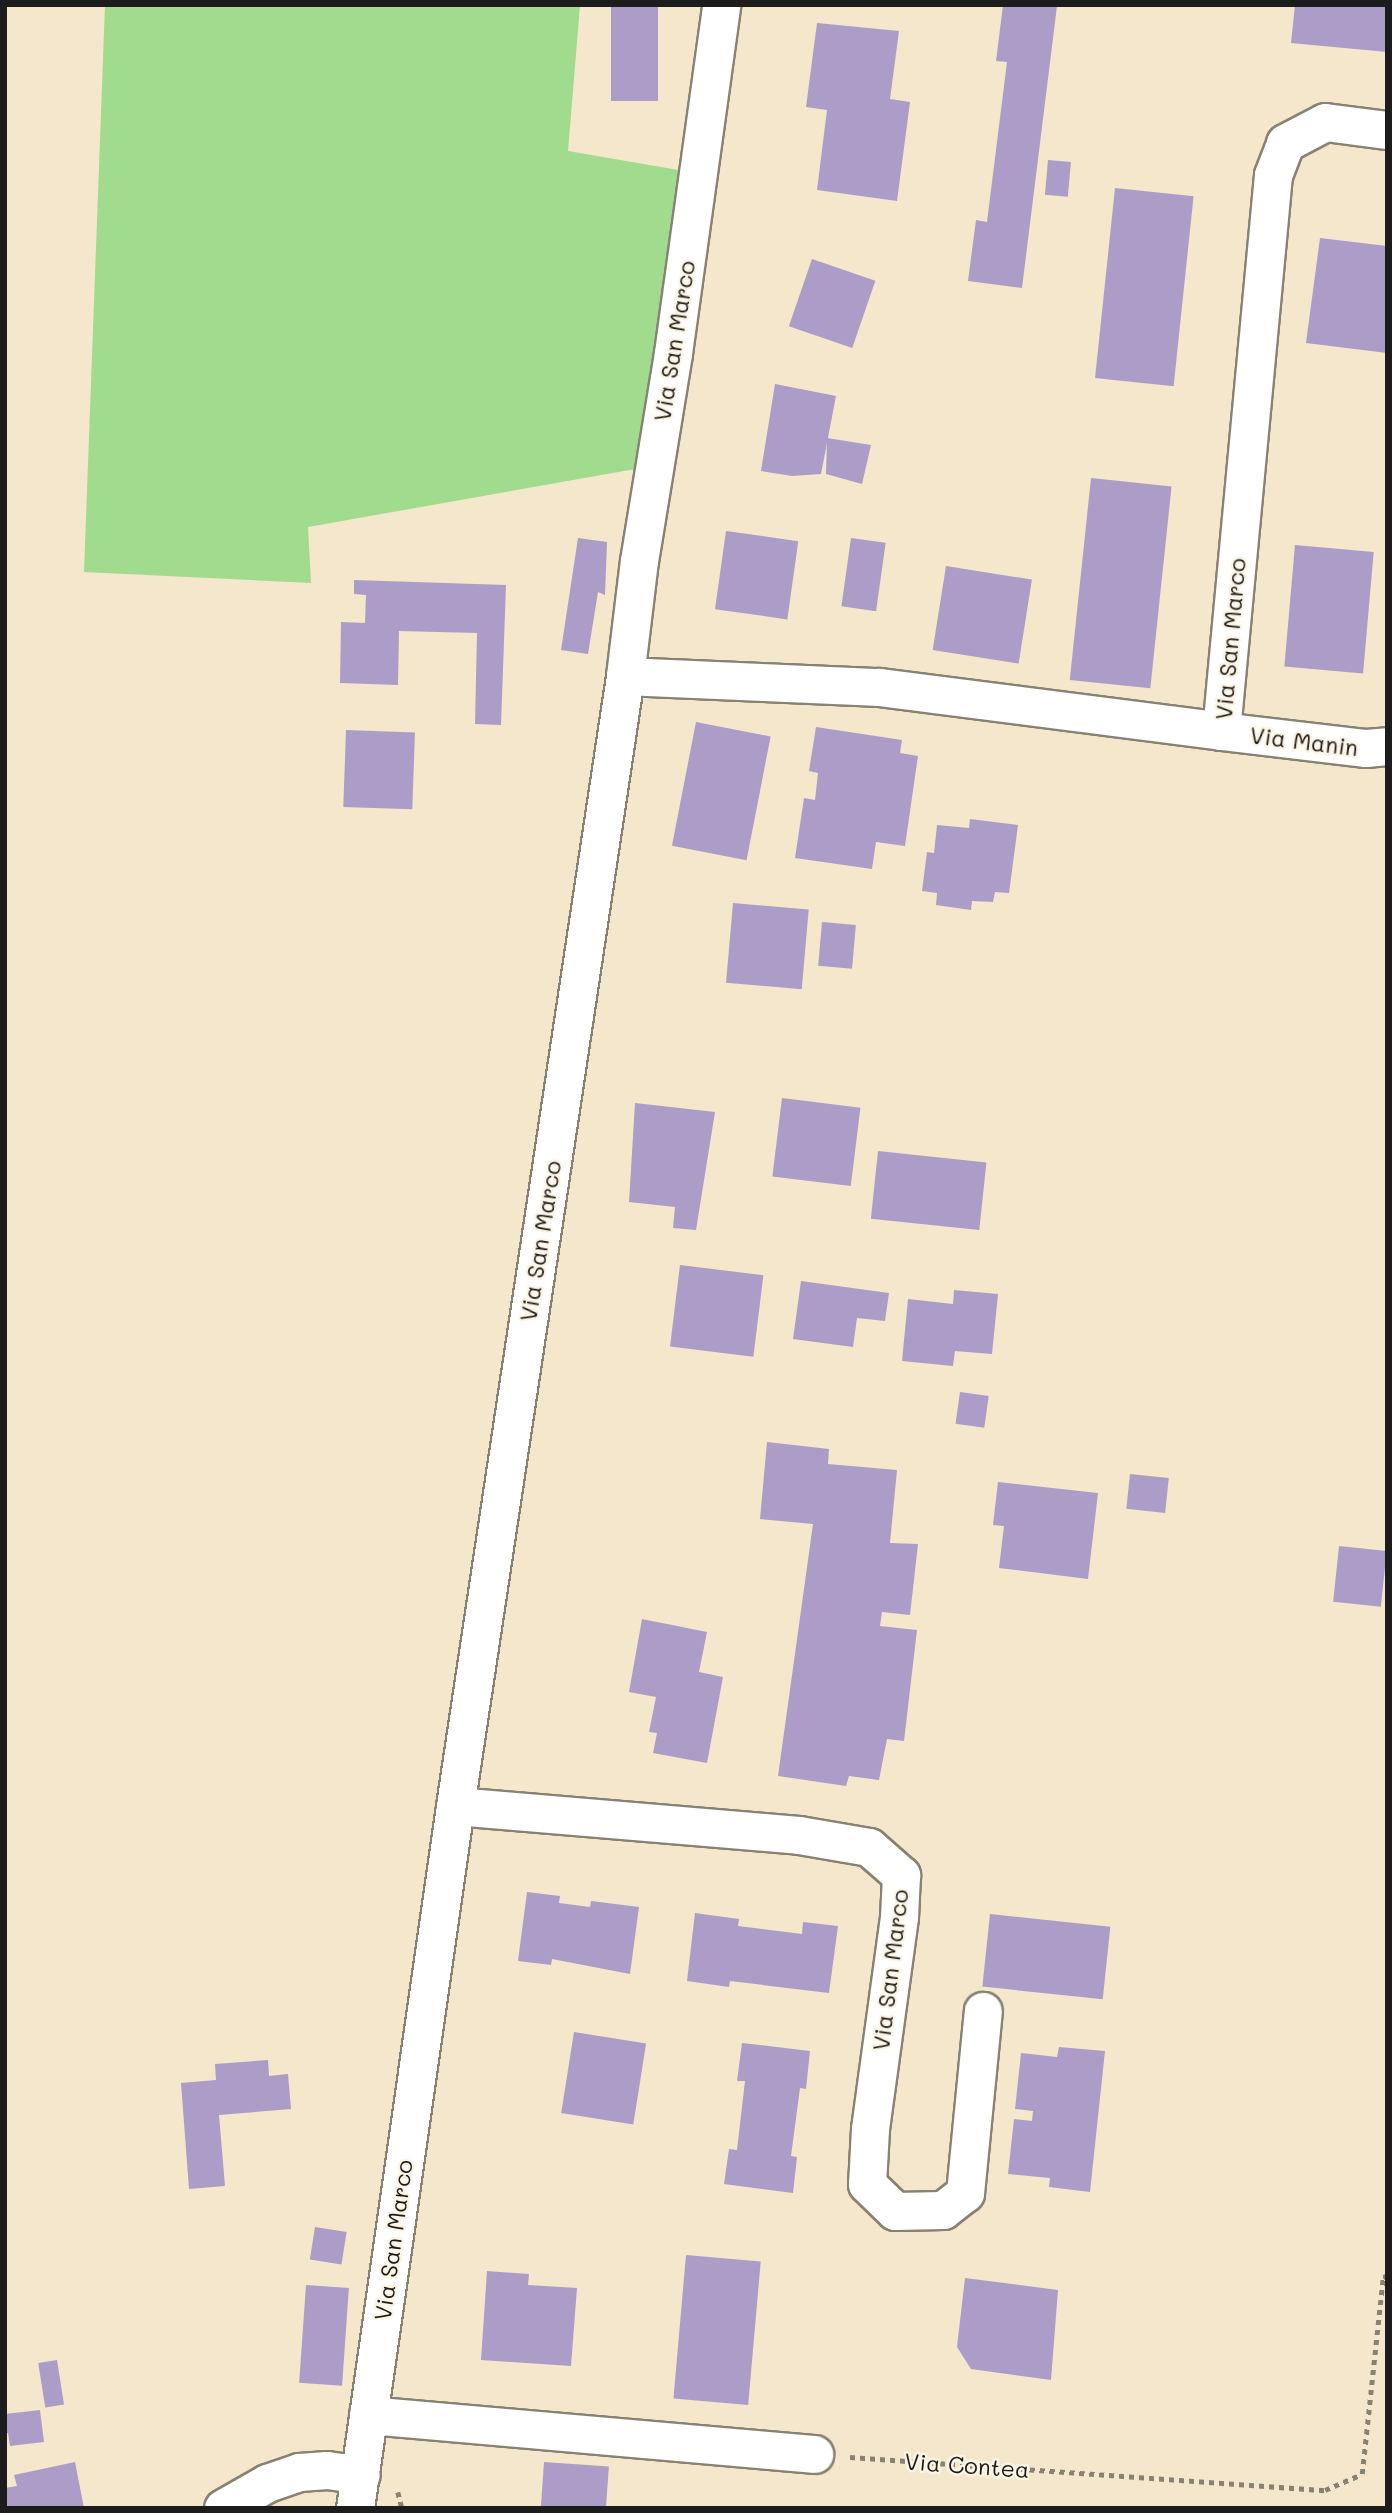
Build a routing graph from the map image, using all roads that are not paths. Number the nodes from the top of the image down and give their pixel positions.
1 (721, 5) edge
2 (1387, 130) edge
3 (625, 676) junction
4 (1222, 731) junction
5 (1387, 746) edge
6 (455, 1806) junction
7 (983, 2011) dead end
8 (368, 2415) junction
9 (814, 2454) road end
10 (358, 2491) edge
11 (223, 2508) edge

1 - 3 street, Via San Marco
2 - 4 street, Via San Marco
3 - 4 street, Via San Marco
3 - 6 street, Via San Marco
4 - 5 street, Via Manin
6 - 7 street, Via San Marco
6 - 8 street, Via San Marco
8 - 9 street
8 - 10 street, Via San Marco
10 - 11 street

